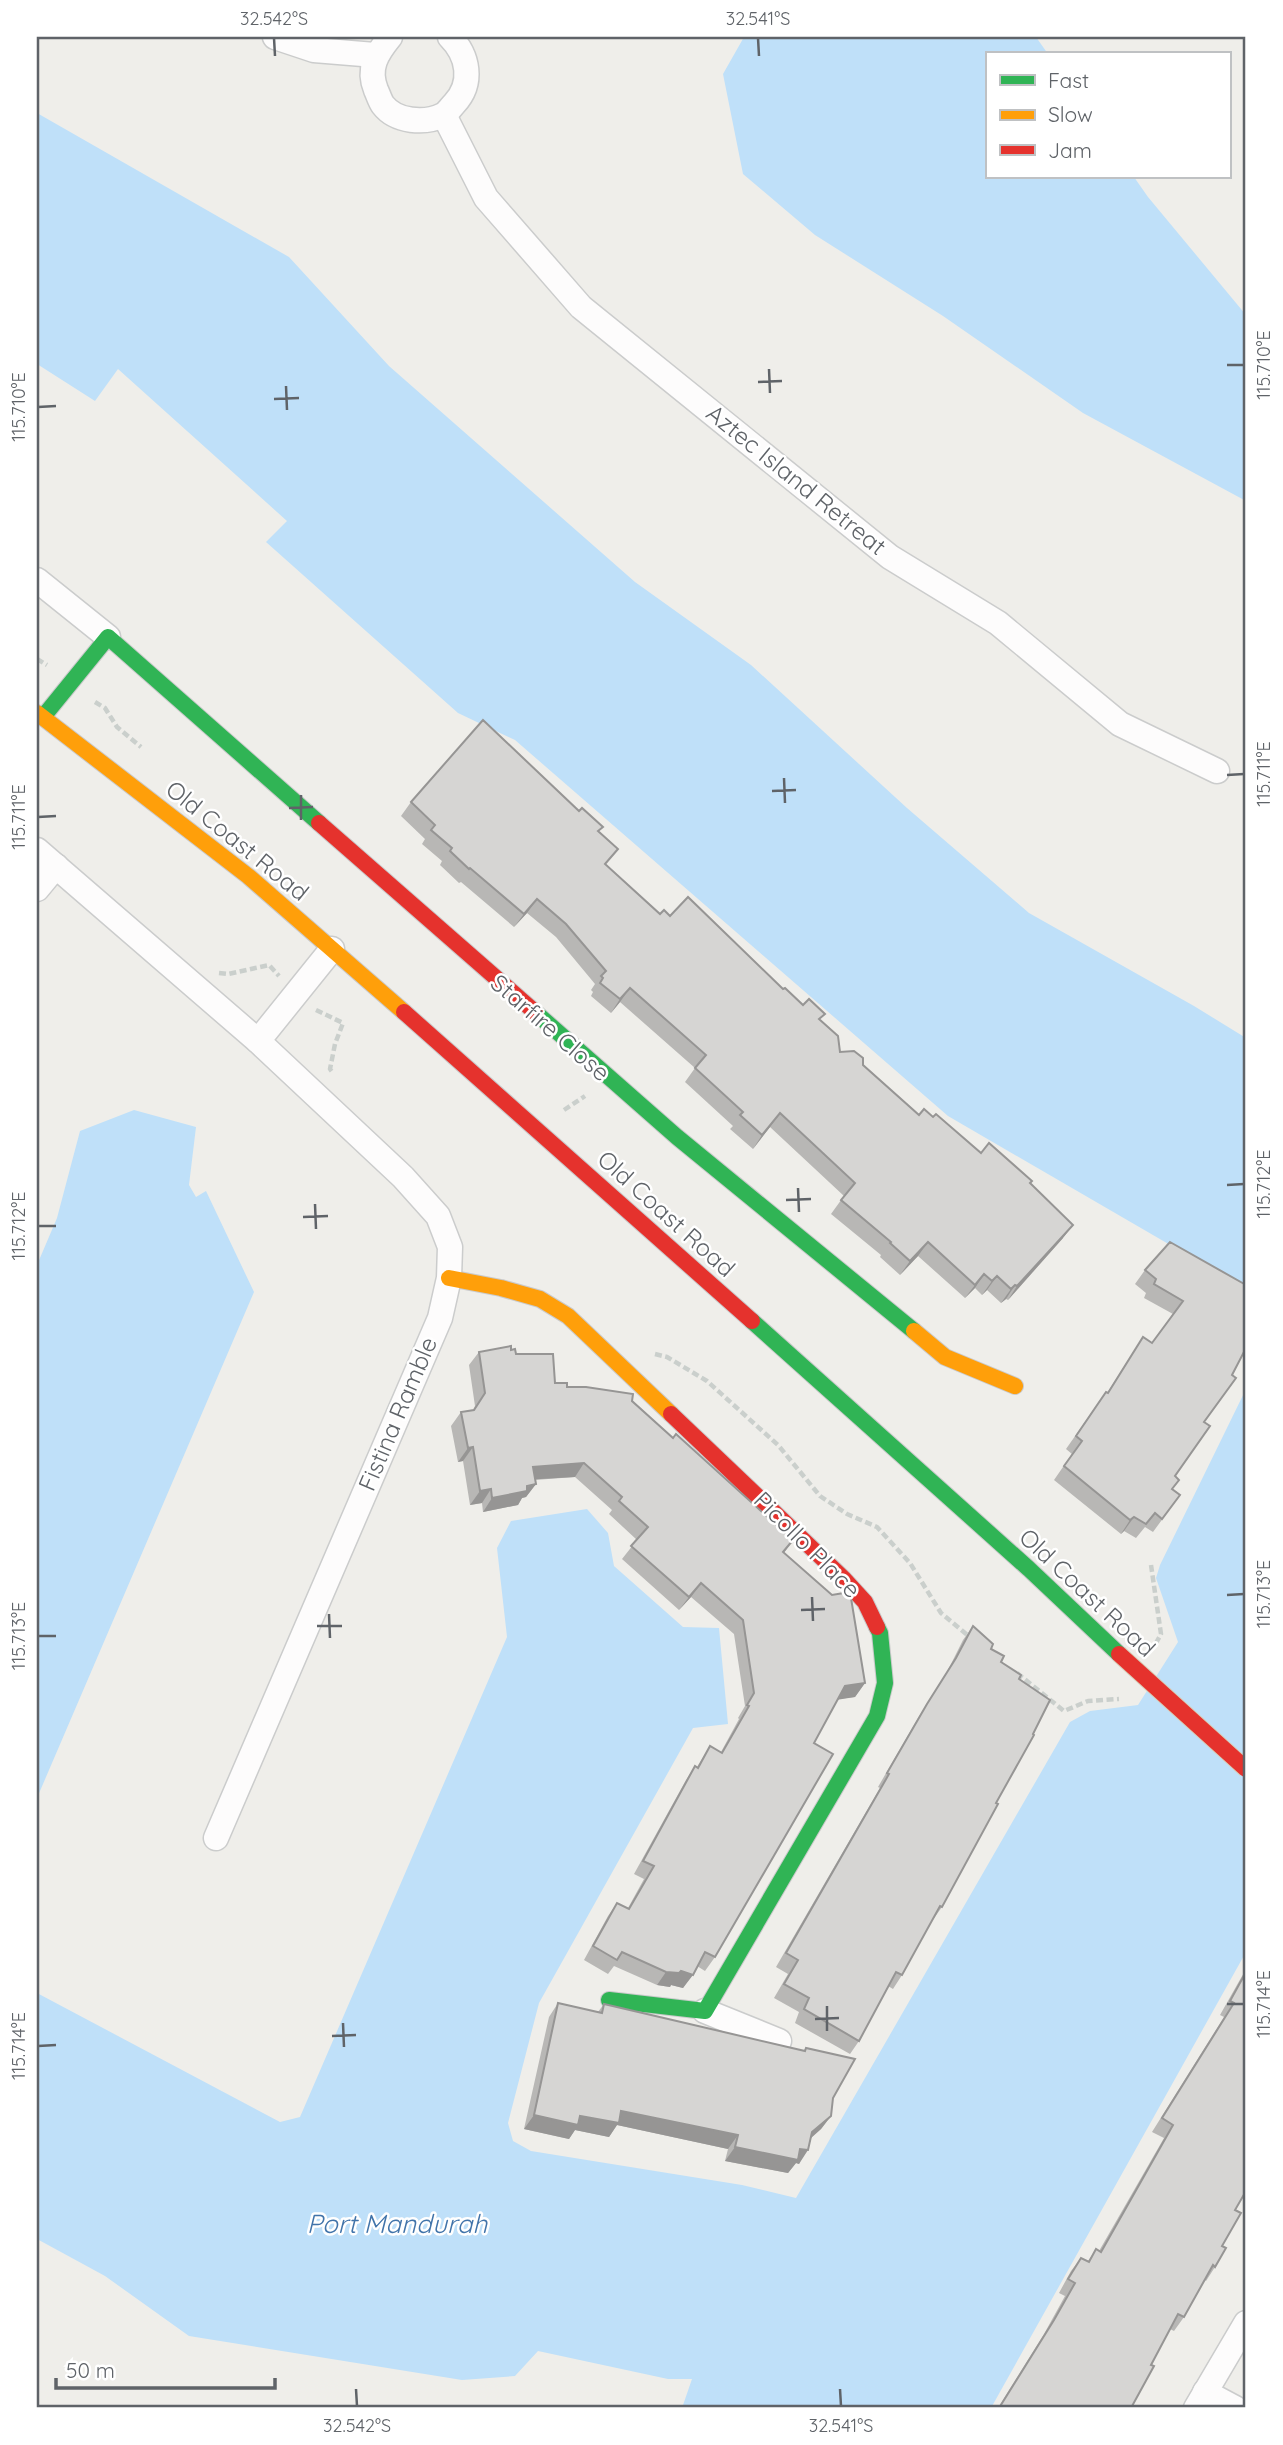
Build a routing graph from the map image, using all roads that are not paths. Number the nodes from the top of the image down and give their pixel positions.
1 (275, 37) edge
2 (450, 37) edge
3 (383, 46) edge
4 (444, 115) junction
5 (37, 580) edge
6 (108, 637) junction
7 (40, 715) edge
8 (1217, 771) dead end
9 (37, 850) edge
10 (56, 866) junction
11 (37, 889) edge
12 (332, 949) junction
13 (258, 1041) junction
14 (450, 1278) junction
15 (1015, 1386) dead end
16 (1246, 1769) edge
17 (216, 1838) dead end
18 (609, 2000) dead end
19 (705, 2011) junction
20 (779, 2041) dead end
21 (1246, 2323) edge
22 (1201, 2400) edge
23 (1234, 2408) edge

1 - 3 street
2 - 4 street
3 - 4 street
4 - 8 street, Aztec Island Retreat
5 - 6 street, Starfire Close
6 - 7 street
6 - 15 street, Starfire Close
7 - 12 street, Old Coast Road
9 - 10 street, Fistina Ramble
10 - 11 street
10 - 13 street, Fistina Ramble
12 - 13 street
12 - 16 street, Old Coast Road, bridge
13 - 14 street, Fistina Ramble
14 - 17 street, Fistina Ramble
14 - 19 street, Picollo Place
18 - 19 street
19 - 20 street
21 - 22 street
22 - 23 street

